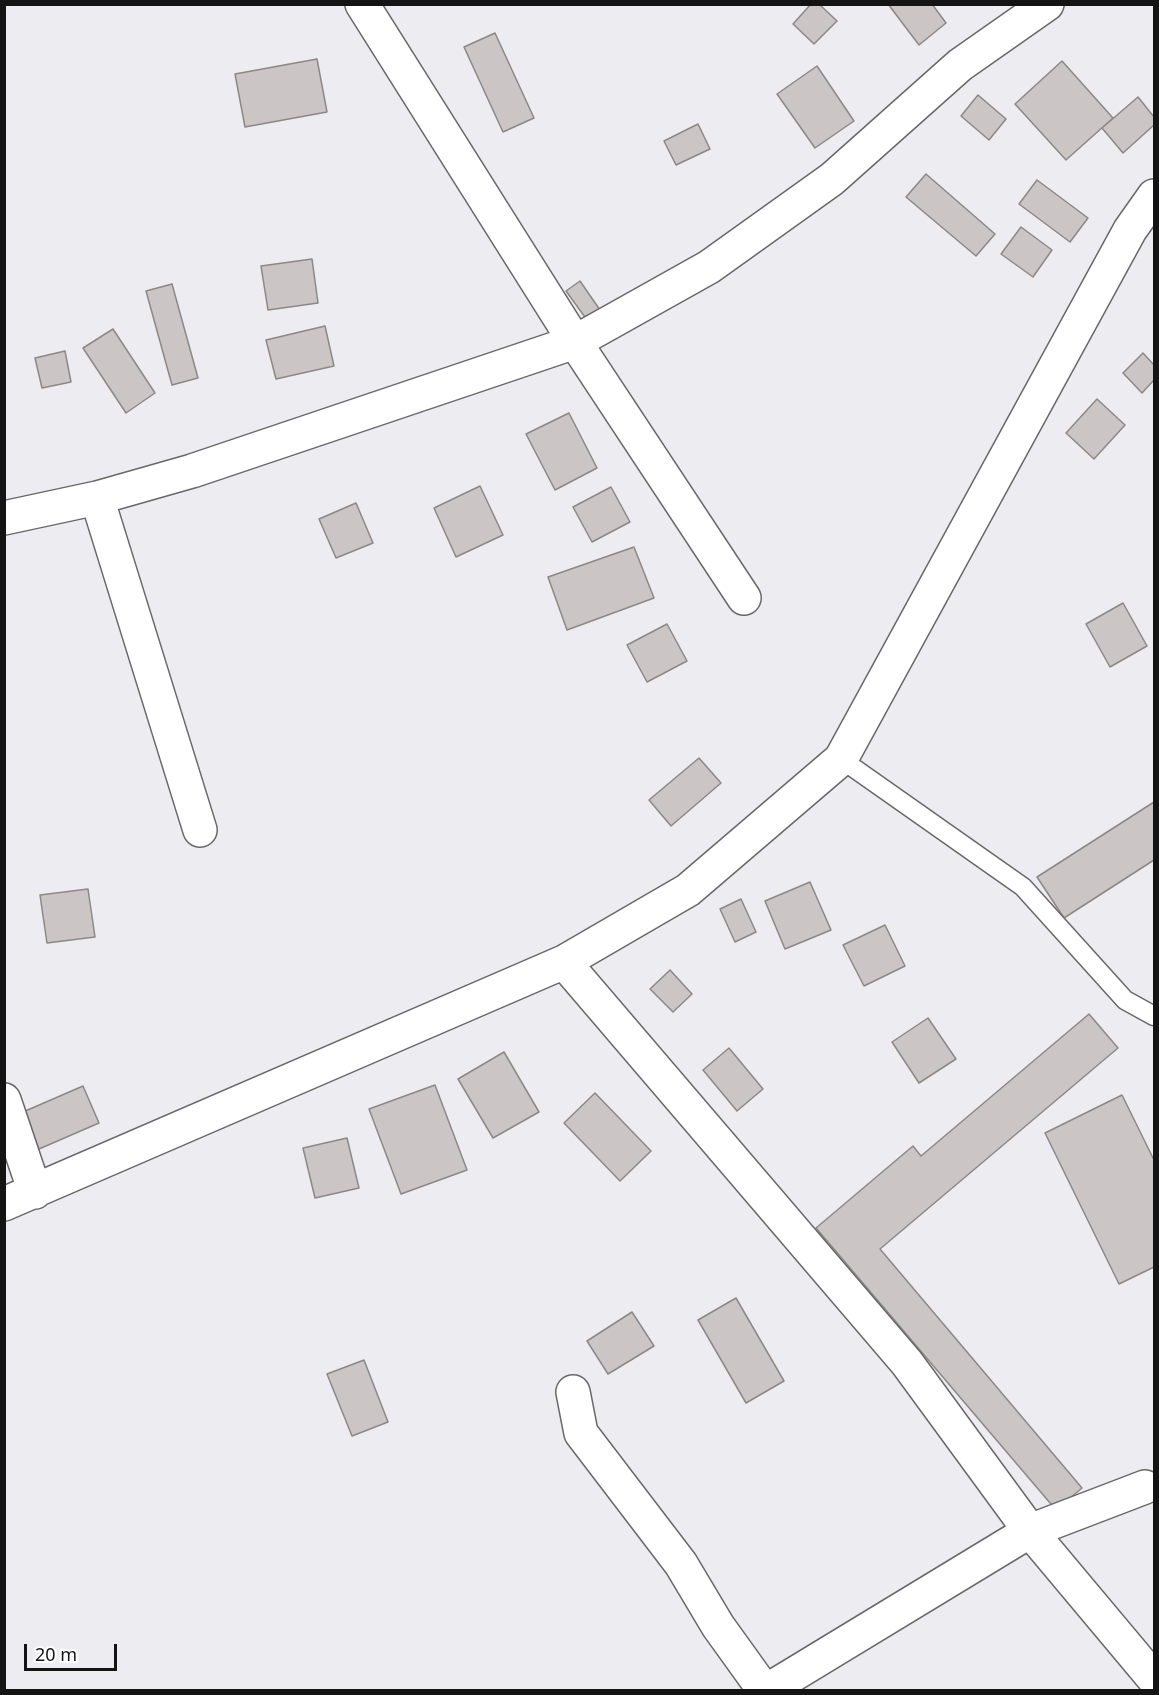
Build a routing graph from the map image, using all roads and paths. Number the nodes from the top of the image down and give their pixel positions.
1 (362, 4) edge
2 (1047, 4) edge
3 (1155, 196) edge
4 (575, 342) junction
5 (97, 498) junction
6 (4, 518) edge
7 (744, 598) dead end
8 (841, 759) junction
9 (200, 830) dead end
10 (564, 962) junction
11 (1155, 1016) edge
12 (4, 1100) edge
13 (35, 1192) junction
14 (4, 1204) edge
15 (573, 1392) dead end
16 (1145, 1486) dead end
17 (1030, 1532) junction
18 (1155, 1679) edge
19 (766, 1690) edge

1 - 4 street
2 - 4 street
3 - 8 street
4 - 5 street
4 - 7 street
5 - 6 street
5 - 9 street
8 - 10 street
8 - 11 lane
10 - 13 street
10 - 17 street
12 - 13 street
13 - 14 street
15 - 19 street
16 - 17 street
17 - 18 street
17 - 19 street

